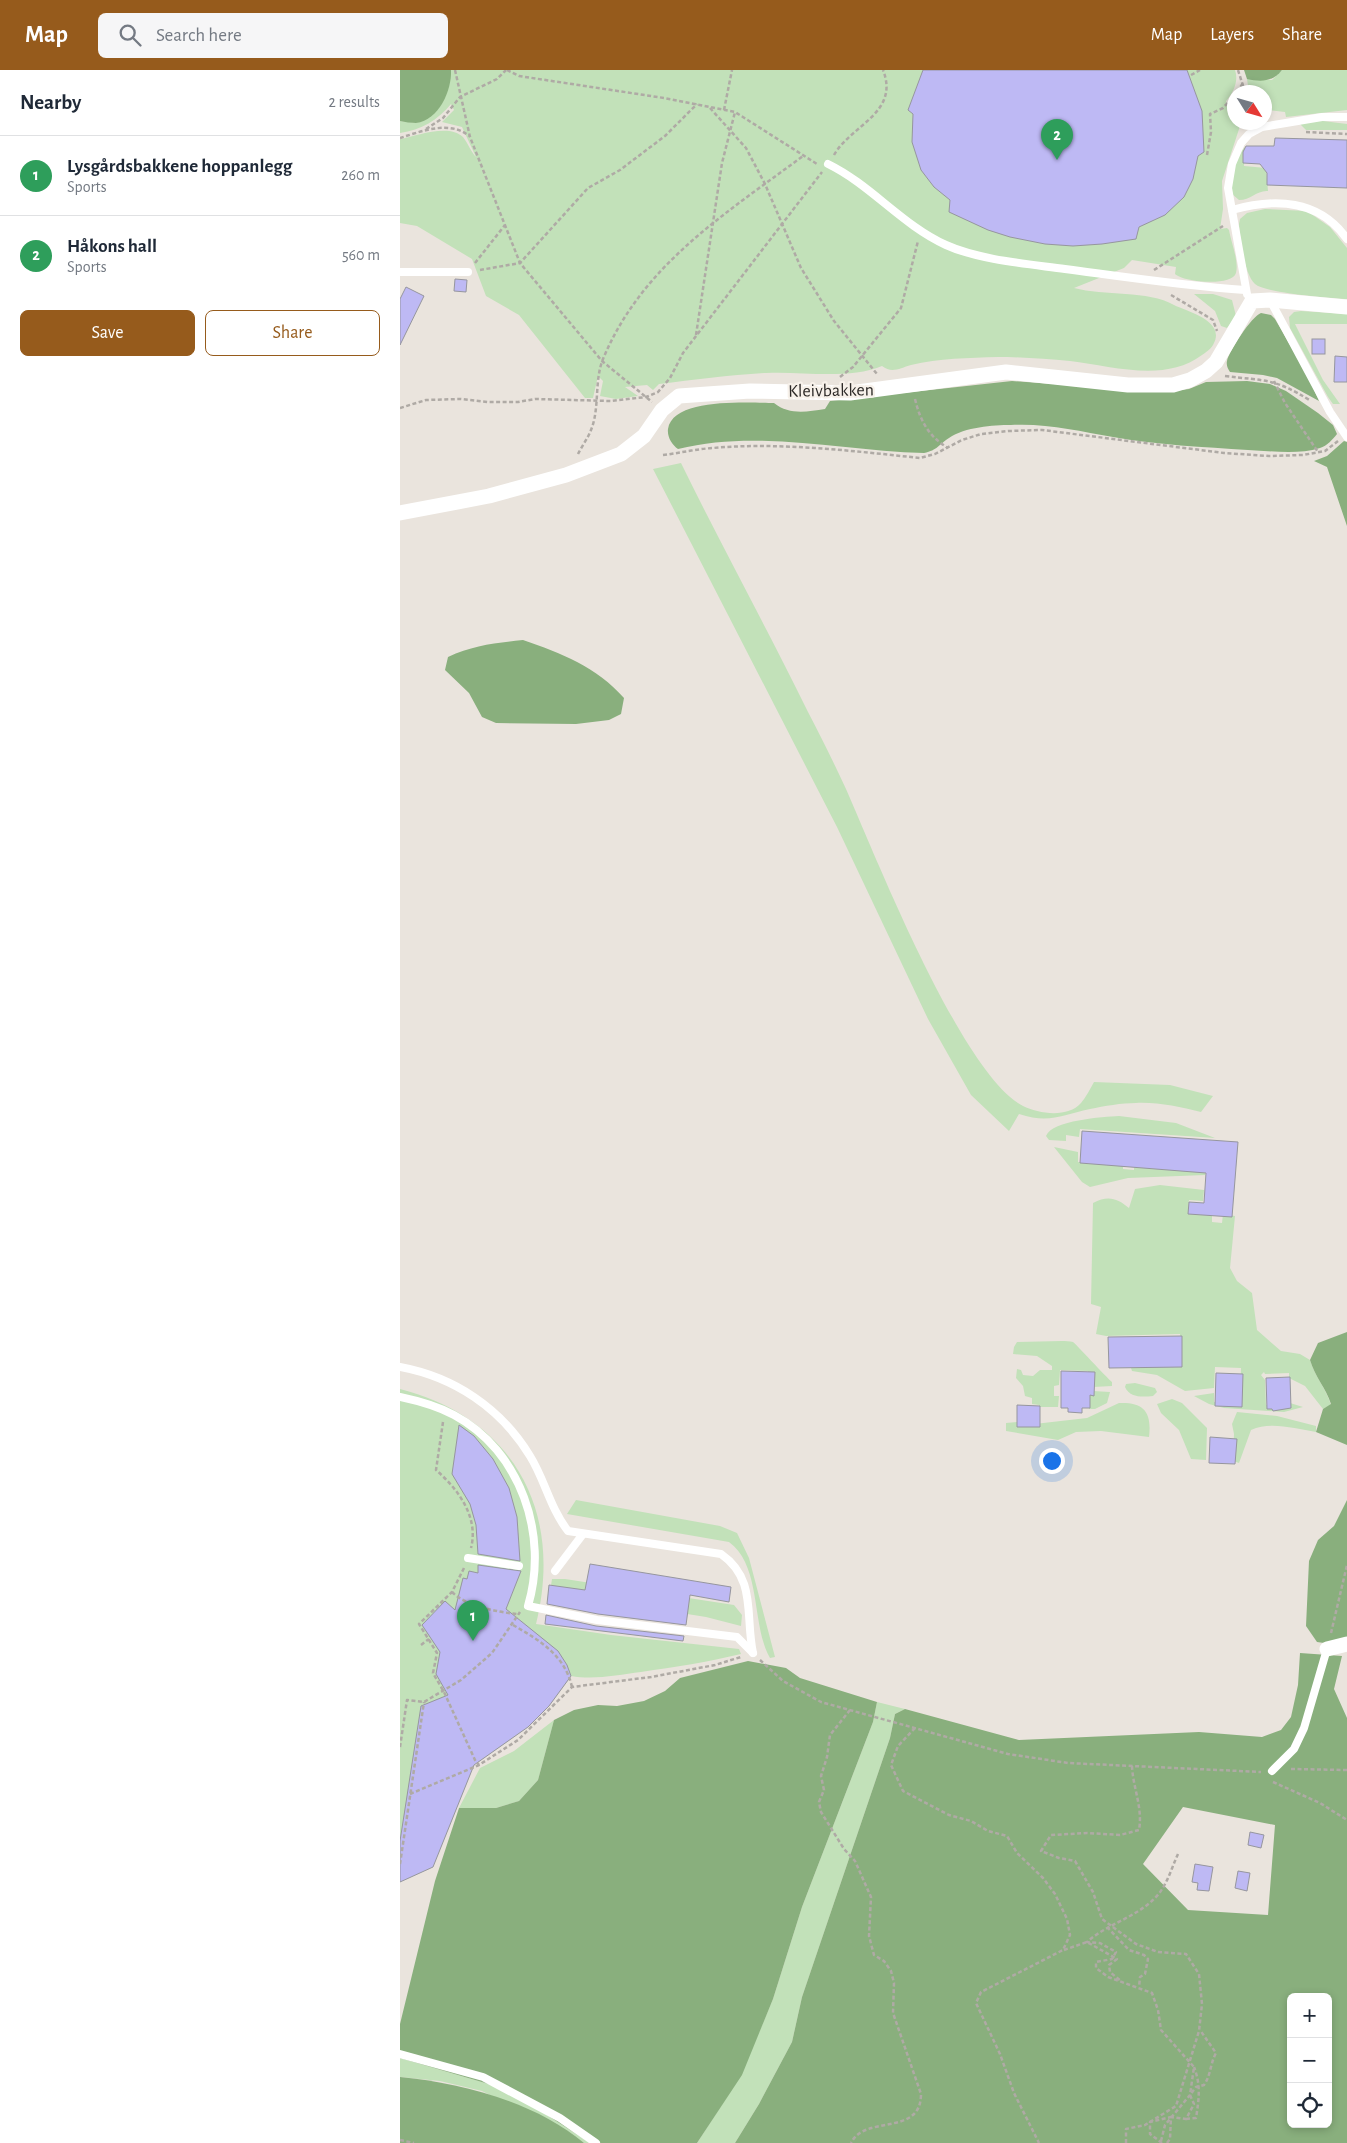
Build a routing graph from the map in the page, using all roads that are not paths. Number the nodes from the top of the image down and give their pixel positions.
1 (1347, 118) edge
2 (828, 164) road end
3 (1232, 210) junction
4 (1347, 239) edge
5 (400, 272) edge
6 (468, 272) road end
7 (1248, 296) junction
8 (1270, 300) junction
9 (1347, 307) edge
10 (1345, 433) edge
11 (400, 513) edge
12 (400, 1368) edge
13 (400, 1397) edge
14 (583, 1534) junction
15 (468, 1558) road end
16 (519, 1566) dead end
17 (555, 1571) dead end
18 (1347, 1644) edge
19 (1327, 1649) joint
20 (1272, 1771) road end
21 (400, 2054) edge
22 (596, 2143) edge

1 - 3 lane
2 - 7 lane
3 - 4 lane
3 - 7 lane
5 - 6 lane
7 - 8 street
7 - 11 street, Kleivbakken
8 - 9 street
8 - 10 lane
12 - 14 lane
13 - 14 lane
14 - 17 lane
15 - 16 lane
18 - 19 street
19 - 20 lane
21 - 22 lane

